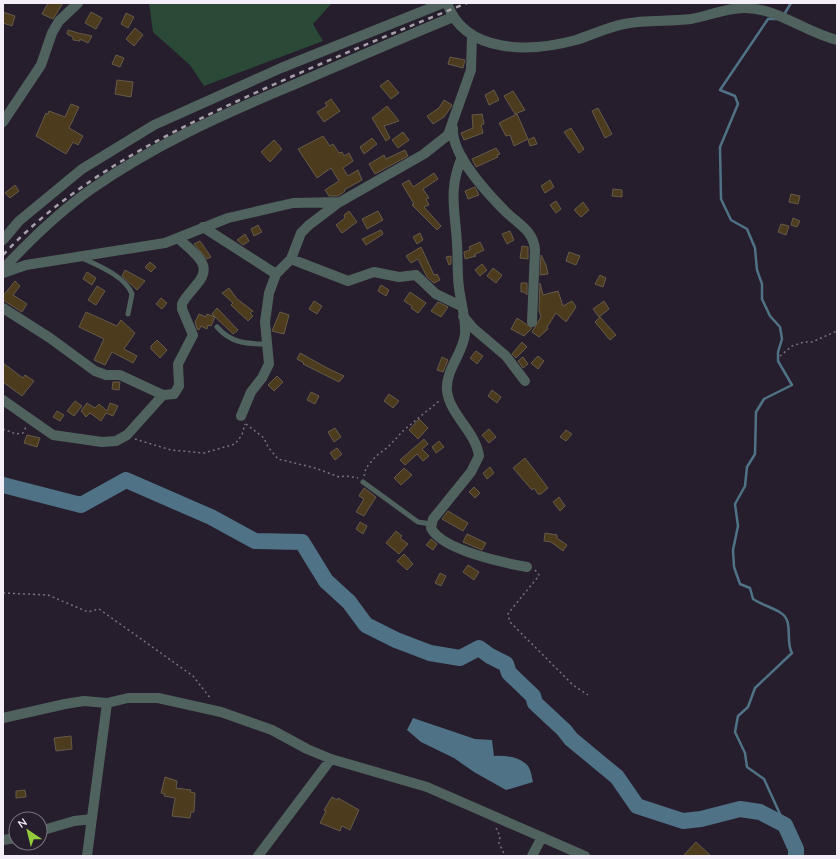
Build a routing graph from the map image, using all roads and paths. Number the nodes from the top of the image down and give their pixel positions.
1 (78, 3) edge
2 (443, 3) edge
3 (447, 3) edge
4 (453, 17) junction
5 (472, 36) junction
6 (837, 40) edge
7 (3, 121) edge
8 (453, 126) junction
9 (462, 157) junction
10 (340, 202) junction
11 (203, 227) junction
12 (178, 238) junction
13 (3, 240) edge
14 (80, 257) junction
15 (291, 259) junction
16 (3, 269) edge
17 (3, 273) edge
18 (276, 274) junction
19 (3, 308) edge
20 (462, 311) junction
21 (128, 314) dead end
22 (532, 322) dead end
23 (217, 327) dead end
24 (837, 331) edge
25 (266, 344) junction
26 (780, 356) dead end
27 (525, 381) dead end
28 (448, 392) junction
29 (163, 395) junction
30 (3, 400) edge
31 (241, 416) dead end
32 (28, 424) dead end
33 (3, 429) edge
34 (122, 438) junction
35 (363, 482) junction
36 (431, 524) junction
37 (527, 567) joint
38 (3, 593) edge
39 (588, 695) dead end
40 (107, 703) junction
41 (221, 712) junction
42 (3, 718) edge
43 (331, 759) junction
44 (493, 815) junction
45 (92, 819) junction
46 (48, 828) edge
47 (542, 837) junction
48 (87, 856) edge
49 (258, 856) edge
50 (505, 856) edge
51 (532, 856) edge
52 (585, 856) edge

1 - 7 street
2 - 13 street
3 - 4 street
4 - 5 street
4 - 16 street
5 - 6 street
5 - 8 street
8 - 9 street
8 - 10 street
9 - 20 street
9 - 22 street
10 - 11 street
10 - 15 street
11 - 12 street
11 - 18 street
12 - 14 street
12 - 29 street
14 - 17 street
14 - 21 lane
15 - 18 street
15 - 20 street
18 - 25 street
19 - 29 street
20 - 27 street
20 - 28 street
23 - 25 lane
24 - 26 path
25 - 31 street
28 - 35 path
28 - 36 street
29 - 34 street
30 - 34 street
32 - 33 path
34 - 35 path
35 - 36 lane
36 - 37 street
37 - 39 path
38 - 41 path
40 - 41 street
40 - 42 street
40 - 45 street
41 - 43 street
43 - 44 street
43 - 49 street
44 - 47 street
44 - 50 path
45 - 46 street
45 - 48 street
47 - 51 street
47 - 52 street

